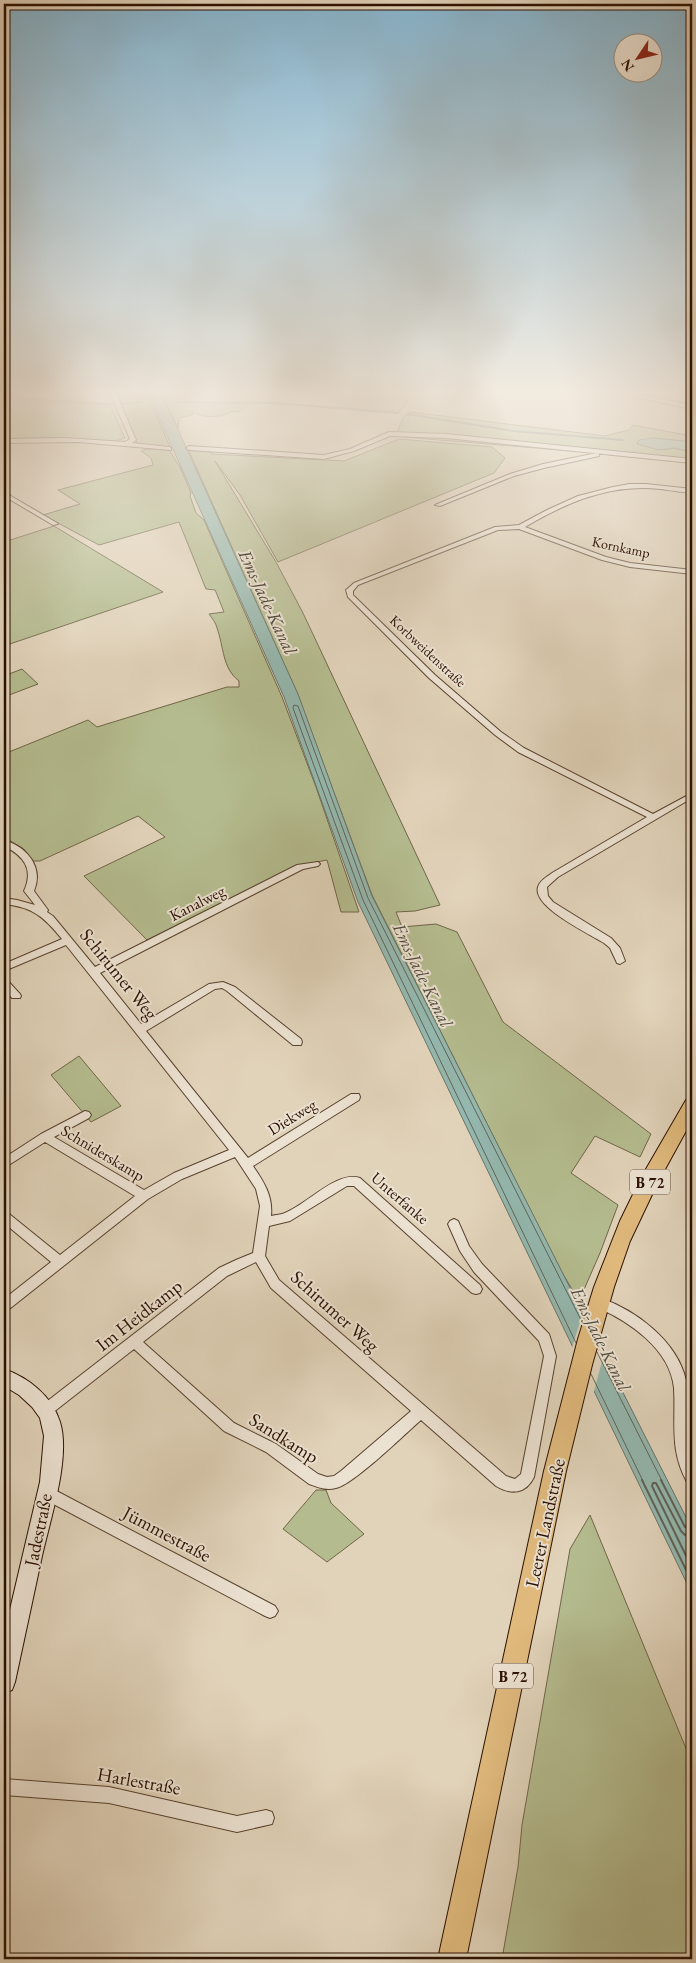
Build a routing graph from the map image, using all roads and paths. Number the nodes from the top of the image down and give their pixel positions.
1 (493, 483) edge
2 (692, 492) edge
3 (4, 494) edge
4 (438, 504) dead end
5 (55, 524) dead end
6 (520, 527) junction
7 (692, 572) edge
8 (692, 795) edge
9 (653, 817) junction
10 (4, 843) edge
11 (315, 864) dead end
12 (28, 891) junction
13 (4, 900) edge
14 (50, 918) junction
15 (68, 940) junction
16 (620, 961) dead end
17 (4, 968) edge
18 (94, 972) junction
19 (4, 983) edge
20 (16, 996) dead end
21 (141, 1029) junction
22 (297, 1042) dead end
23 (355, 1097) dead end
24 (692, 1105) edge
25 (85, 1115) dead end
26 (45, 1137) junction
27 (237, 1151) junction
28 (4, 1164) edge
29 (246, 1165) junction
30 (144, 1196) junction
31 (4, 1216) edge
32 (263, 1222) junction
33 (454, 1224) dead end
34 (259, 1256) junction
35 (59, 1261) junction
36 (476, 1289) dead end
37 (4, 1306) edge
38 (599, 1306) junction
39 (135, 1342) junction
40 (4, 1377) edge
41 (46, 1410) junction
42 (420, 1412) junction
43 (692, 1476) edge
44 (46, 1493) junction
45 (270, 1611) dead end
46 (4, 1682) edge
47 (4, 1787) edge
48 (266, 1818) dead end
49 (452, 1959) edge

1 - 4 street
2 - 6 street
3 - 5 street
6 - 7 street, Kornkamp
6 - 9 street, Korbweidenstraße
8 - 9 street
9 - 16 street
10 - 12 street
11 - 18 street, Kanalweg
12 - 13 street
12 - 14 street
13 - 14 street, Schirumer Weg
14 - 15 street, Schirumer Weg
15 - 17 street
15 - 18 street, Schirumer Weg
18 - 21 street, Schirumer Weg
19 - 20 street
21 - 22 street
21 - 27 street, Schirumer Weg
23 - 29 street, Diekweg
24 - 38 main road, Leerer Landstraße / B 72
25 - 26 street, Schniderskamp
26 - 28 street, Schniderskamp
26 - 30 street, Schniderskamp
27 - 29 street, Schirumer Weg
27 - 30 street, Schniderskamp
29 - 32 street, Schirumer Weg
30 - 35 street, Schniderskamp
31 - 35 street
32 - 34 street, Schirumer Weg
32 - 36 street, Unterfanke
33 - 42 street, Schirumer Weg
34 - 39 street, Im Heidkamp
34 - 42 street, Schirumer Weg
35 - 37 street, Schniderskamp
38 - 43 street
38 - 49 main road, Leerer Landstraße / B 72
39 - 41 street, Im Heidkamp
39 - 42 street, Sandkamp
40 - 41 street
41 - 44 street, Jadestraße
44 - 45 street, Jümmestraße
44 - 46 street, Jadestraße
47 - 48 street, Harlestraße

